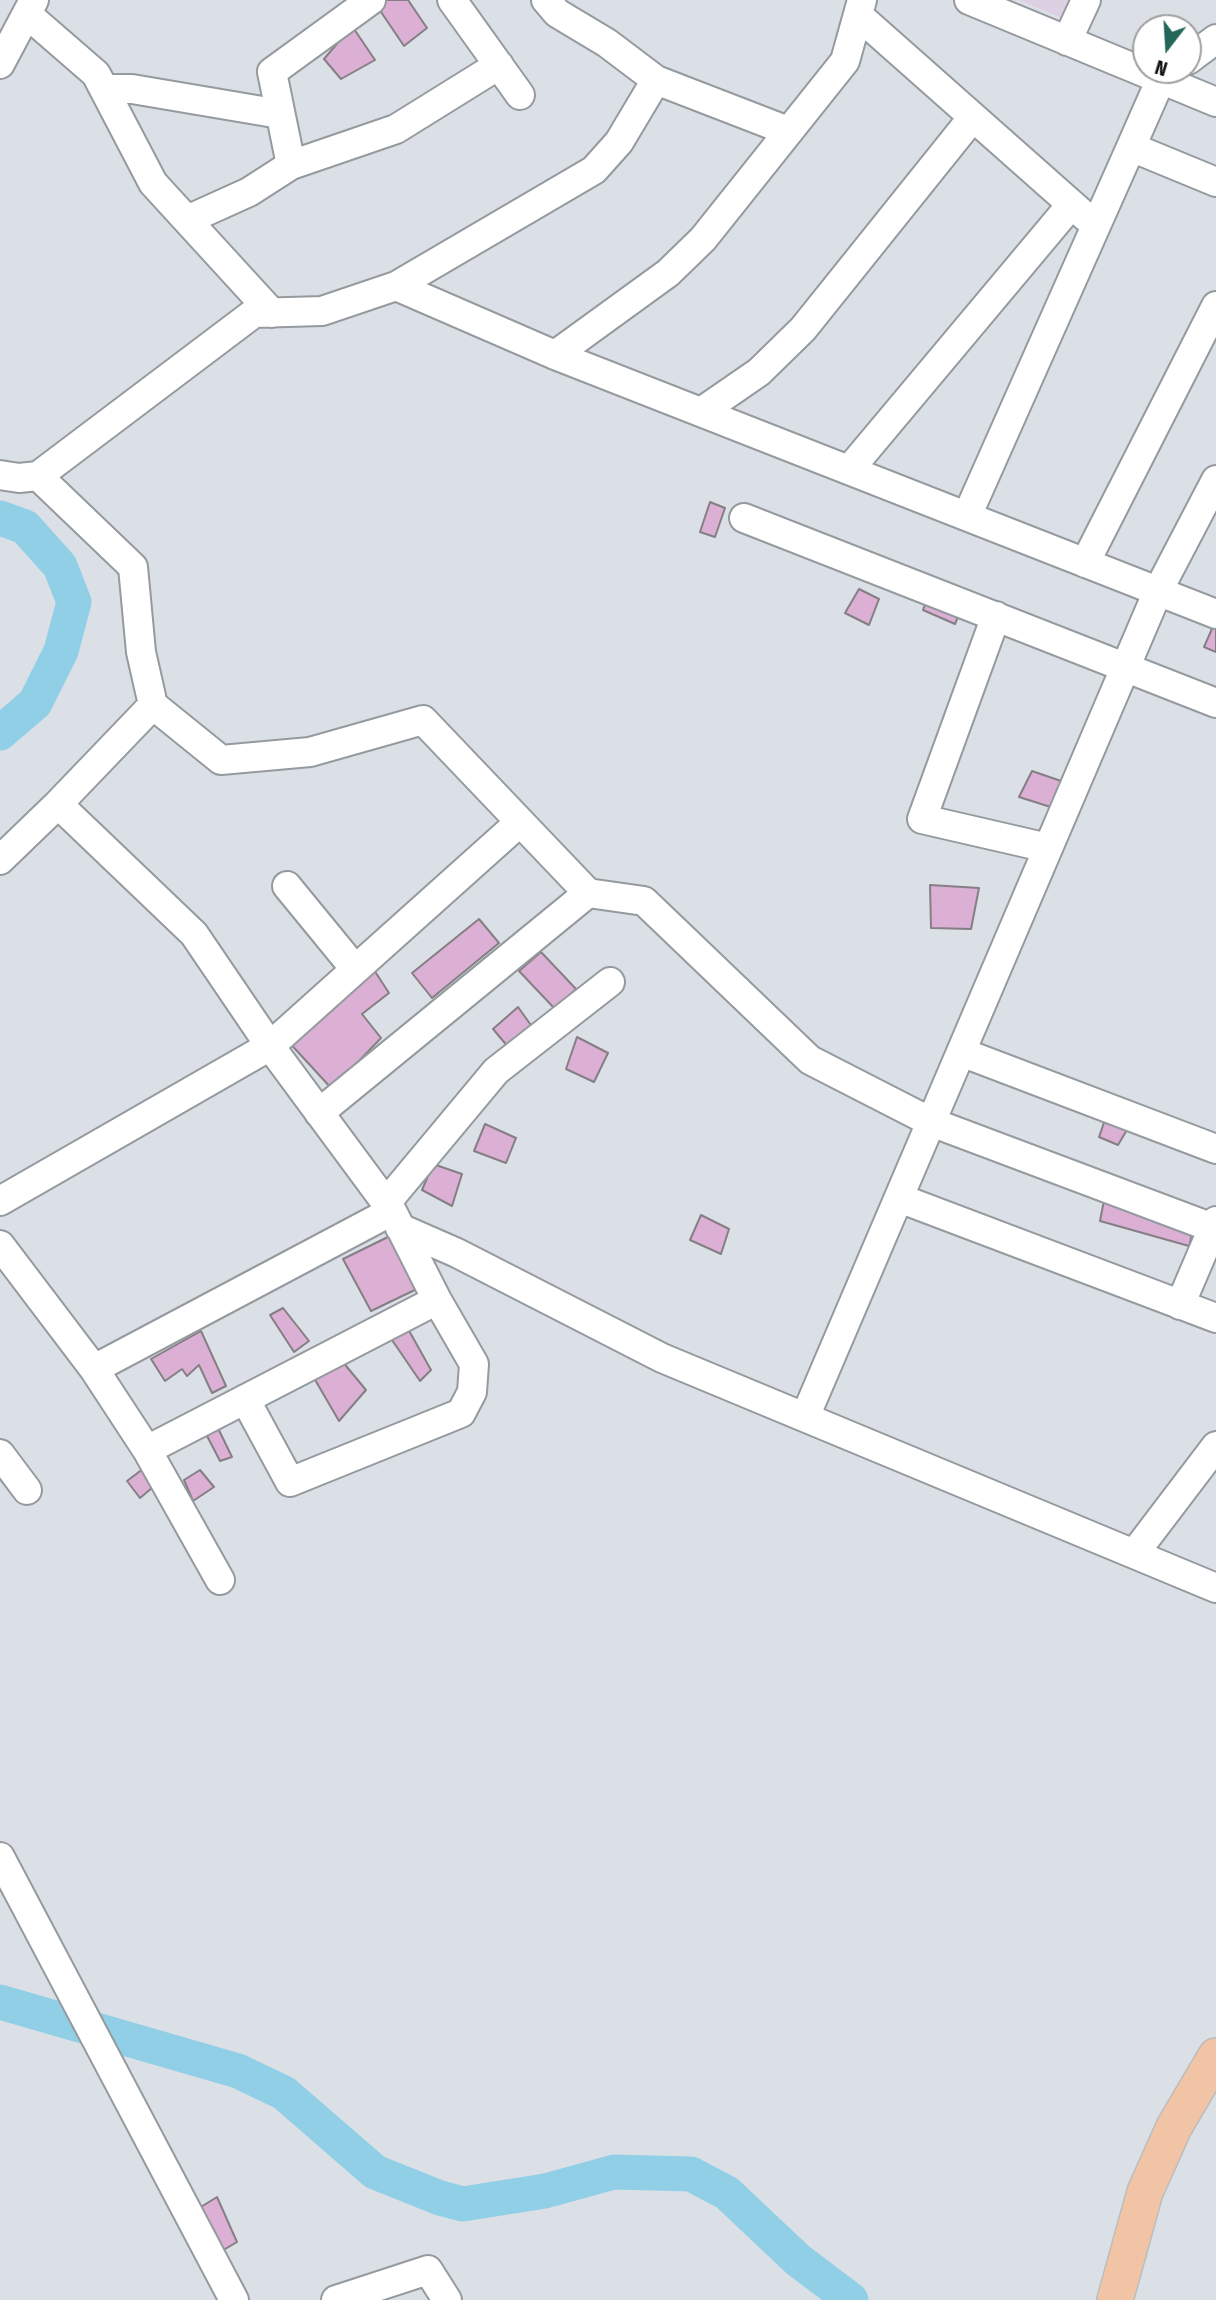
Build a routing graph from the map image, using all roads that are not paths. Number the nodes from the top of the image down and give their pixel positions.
1 (371, 0) edge
2 (452, 0) edge
3 (545, 0) edge
4 (969, 0) edge
5 (1086, 0) edge
6 (31, 8) edge
7 (861, 8) edge
8 (1067, 41) junction
9 (1132, 63) edge
10 (0, 64) edge
11 (499, 65) junction
12 (656, 80) junction
13 (1162, 84) edge
14 (1183, 84) edge
15 (105, 89) junction
16 (520, 95) dead end
17 (1216, 102) edge
18 (280, 114) junction
19 (973, 117) junction
20 (789, 131) junction
21 (1131, 146) junction
22 (291, 165) junction
23 (1216, 182) edge
24 (1072, 205) junction
25 (187, 220) junction
26 (1096, 226) junction
27 (396, 286) junction
28 (1216, 306) edge
29 (272, 313) junction
30 (555, 355) junction
31 (701, 412) junction
32 (849, 470) junction
33 (0, 475) edge
34 (38, 476) junction
35 (1216, 480) edge
36 (967, 516) junction
37 (744, 518) dead end
38 (1085, 562) junction
39 (1158, 591) junction
40 (1216, 614) edge
41 (996, 616) junction
42 (1126, 667) junction
43 (1216, 703) edge
44 (153, 705) junction
45 (58, 804) junction
46 (520, 822) junction
47 (1048, 848) junction
48 (0, 860) edge
49 (287, 886) dead end
50 (588, 893) junction
51 (355, 970) junction
52 (610, 982) dead end
53 (270, 1046) junction
54 (961, 1052) junction
55 (319, 1112) junction
56 (932, 1122) junction
57 (1216, 1149) edge
58 (899, 1198) junction
59 (0, 1201) edge
60 (393, 1214) junction
61 (1215, 1225) edge
62 (0, 1245) edge
63 (437, 1300) junction
64 (1180, 1304) junction
65 (1216, 1318) edge
66 (94, 1368) junction
67 (245, 1399) junction
68 (805, 1417) junction
69 (1216, 1446) edge
70 (147, 1450) junction
71 (0, 1454) edge
72 (27, 1490) dead end
73 (1134, 1554) junction
74 (220, 1580) dead end
75 (1216, 1588) edge
76 (0, 1857) edge
77 (1216, 2056) edge
78 (234, 2300) edge
79 (336, 2300) edge
80 (447, 2300) edge
81 (1115, 2300) edge

1 - 18 street
2 - 11 street
3 - 12 street
4 - 8 street
5 - 8 street
6 - 10 street
6 - 15 street
7 - 19 street
7 - 20 street
8 - 9 street
11 - 16 street
11 - 22 street
12 - 20 street
12 - 27 street
13 - 21 street
14 - 17 street
15 - 18 street
15 - 25 street
18 - 22 street
19 - 24 street
19 - 31 street
20 - 30 street
21 - 23 street
21 - 26 street
22 - 25 street
24 - 26 street
24 - 32 street
25 - 29 street
26 - 36 street
27 - 29 street
27 - 30 street
28 - 38 street
29 - 34 street
30 - 31 street
31 - 32 street
32 - 36 street
33 - 34 street
34 - 44 street
35 - 39 street
36 - 38 street
37 - 41 street
38 - 39 street
39 - 40 street
39 - 42 street
41 - 42 street
41 - 47 street
42 - 43 street
42 - 47 street
44 - 45 street
44 - 46 street
45 - 48 street
45 - 53 street
46 - 50 street
46 - 51 street
47 - 54 street
49 - 51 street
50 - 55 street
50 - 56 street
51 - 53 street
52 - 60 street
53 - 55 street
53 - 59 street
54 - 56 street
54 - 57 street
55 - 60 street
56 - 58 street
56 - 61 street
58 - 64 street
58 - 68 street
60 - 63 street
60 - 66 street
60 - 68 street
61 - 64 street
62 - 66 street
63 - 67 street
63 - 67 street
64 - 65 street
66 - 70 street
67 - 70 street
68 - 73 street
69 - 73 street
70 - 74 street
71 - 72 street
73 - 75 street
76 - 78 street
77 - 81 main road
79 - 80 street

